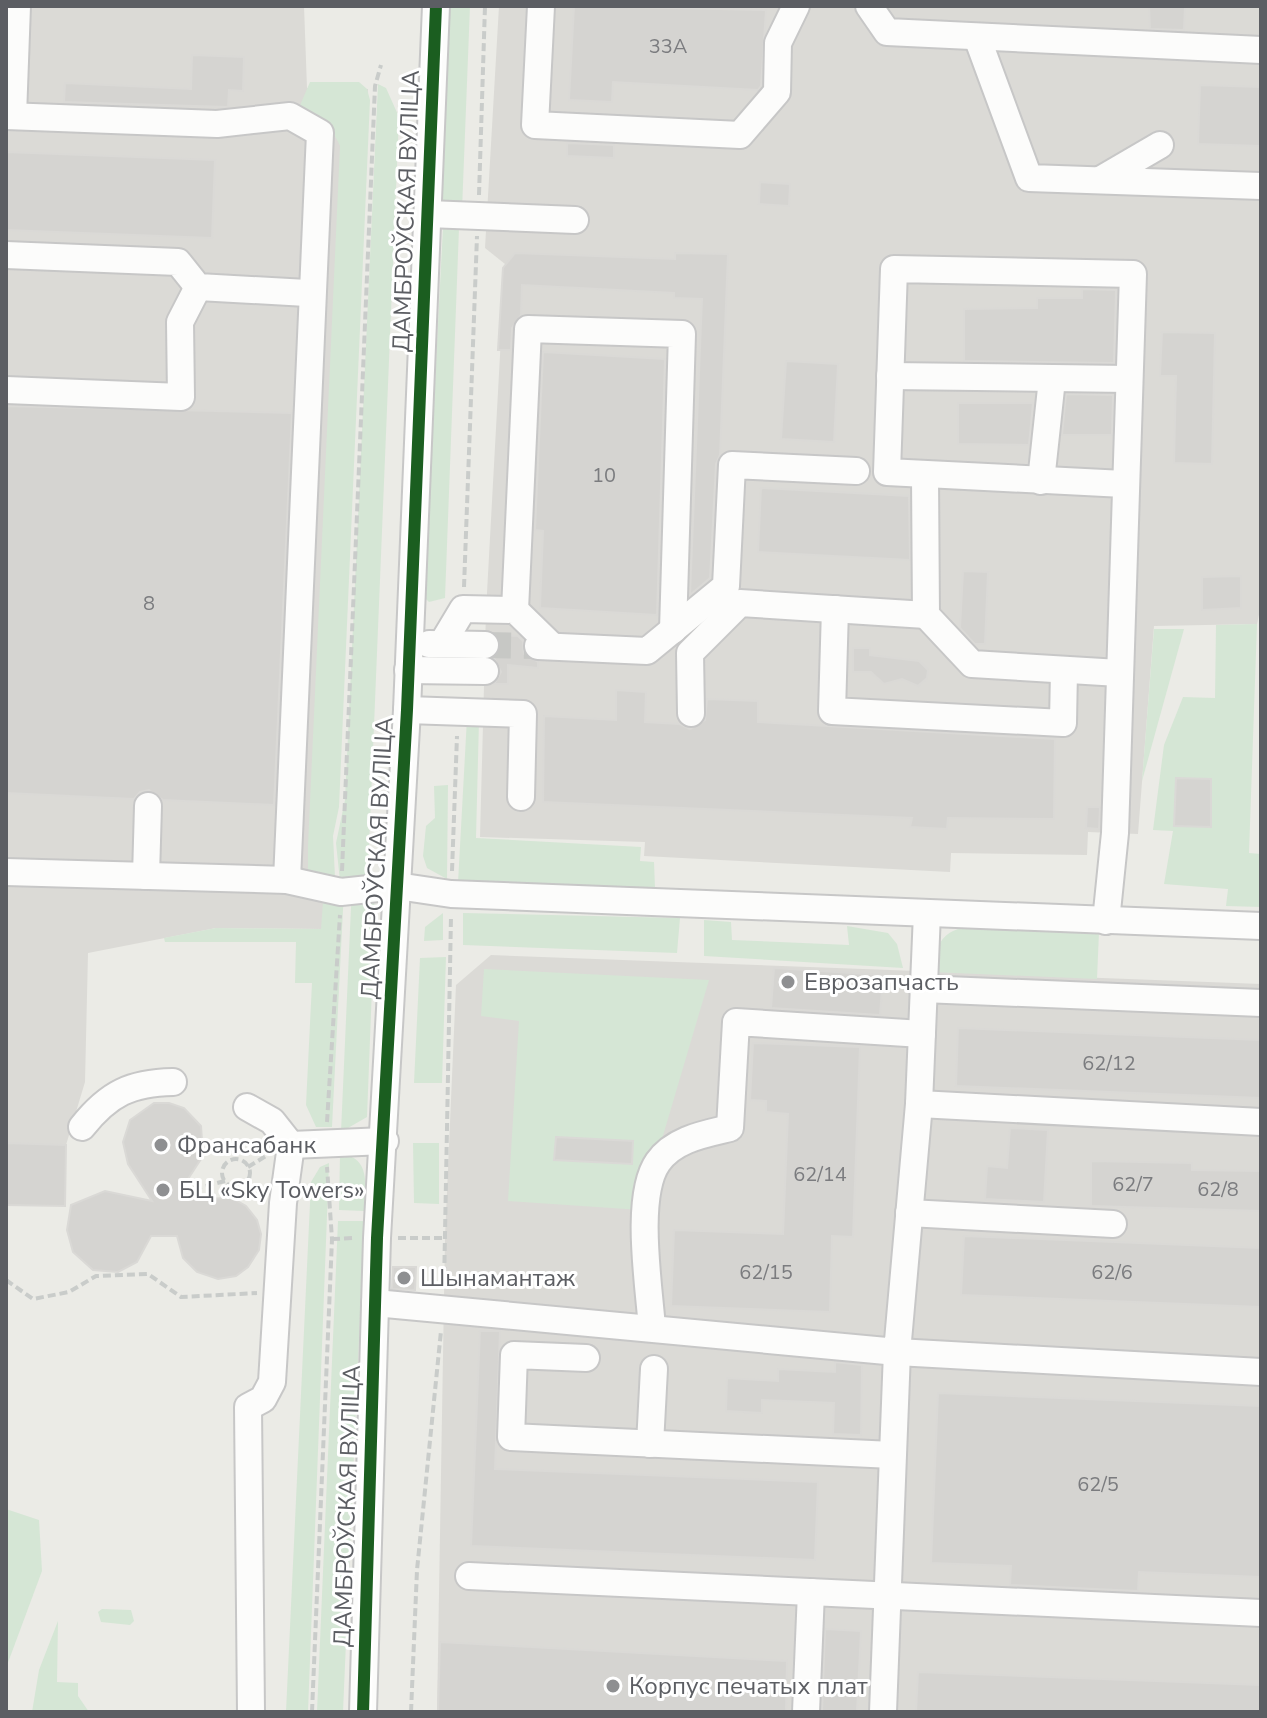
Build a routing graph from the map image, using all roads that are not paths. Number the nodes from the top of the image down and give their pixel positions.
1 (17, 6) edge
2 (436, 6) edge
3 (541, 6) edge
4 (796, 6) edge
5 (869, 6) edge
6 (977, 37) junction
7 (1261, 50) edge
8 (9, 116) edge
9 (1160, 145) dead end
10 (1100, 180) junction
11 (1261, 186) edge
12 (428, 214) junction
13 (575, 220) dead end
14 (6, 255) edge
15 (198, 287) junction
16 (307, 293) dead end
17 (890, 376) junction
18 (1052, 379) junction
19 (1128, 379) junction
20 (6, 390) edge
21 (856, 471) dead end
22 (925, 476) junction
23 (1041, 481) junction
24 (1124, 484) junction
25 (835, 609) junction
26 (515, 610) junction
27 (926, 615) junction
28 (673, 630) junction
29 (410, 643) junction
30 (442, 644) junction
31 (408, 670) junction
32 (1064, 670) junction
33 (1119, 673) junction
34 (407, 710) junction
35 (691, 713) dead end
36 (521, 797) dead end
37 (148, 806) dead end
38 (6, 872) edge
39 (146, 876) junction
40 (287, 880) junction
41 (397, 886) junction
42 (927, 913) junction
43 (1106, 921) junction
44 (1261, 926) edge
45 (923, 989) junction
46 (1261, 1003) edge
47 (922, 1034) junction
48 (173, 1082) dead end
49 (919, 1104) junction
50 (247, 1107) dead end
51 (1261, 1122) edge
52 (82, 1127) dead end
53 (385, 1141) junction
54 (291, 1145) junction
55 (909, 1213) junction
56 (1113, 1224) dead end
57 (375, 1303) junction
58 (652, 1328) junction
59 (897, 1352) junction
60 (586, 1358) dead end
61 (654, 1369) dead end
62 (1261, 1372) edge
63 (650, 1444) junction
64 (892, 1455) junction
65 (469, 1576) dead end
66 (811, 1592) junction
67 (889, 1595) junction
68 (1261, 1613) edge
69 (251, 1712) edge
70 (363, 1712) edge
71 (806, 1712) edge
72 (883, 1712) edge

1 - 8 street
2 - 12 street, ДАМБРОЎСКАЯ ВУЛІЦА
3 - 4 street
5 - 6 street
6 - 7 street
6 - 10 street
8 - 40 street
9 - 10 street
10 - 11 street
12 - 13 street
12 - 29 street, ДАМБРОЎСКАЯ ВУЛІЦА
14 - 15 street
15 - 16 street
15 - 20 street
17 - 18 street
17 - 19 street
17 - 22 street
18 - 19 street
18 - 23 street
19 - 24 street
21 - 28 street
22 - 23 street
22 - 27 street
23 - 24 street
24 - 33 street
25 - 27 street
25 - 32 street
25 - 35 street
26 - 28 street
26 - 28 street
26 - 30 street
27 - 32 street
29 - 30 street
29 - 31 street, ДАМБРОЎСКАЯ ВУЛІЦА
30 - 31 street
31 - 34 street, ДАМБРОЎСКАЯ ВУЛІЦА
32 - 33 street
33 - 43 street
34 - 36 street
34 - 41 street, ДАМБРОЎСКАЯ ВУЛІЦА
37 - 39 street
38 - 39 street
39 - 40 street
40 - 41 street
41 - 42 street
41 - 53 street, ДАМБРОЎСКАЯ ВУЛІЦА
42 - 43 street
42 - 45 street
43 - 44 street
45 - 46 street
45 - 47 street
47 - 49 street
47 - 58 street
48 - 52 street
49 - 51 street
49 - 55 street
50 - 54 street
53 - 54 street
53 - 57 street, ДАМБРОЎСКАЯ ВУЛІЦА
54 - 69 street
55 - 56 street
55 - 59 street
57 - 58 street
57 - 70 street, ДАМБРОЎСКАЯ ВУЛІЦА
58 - 59 street
59 - 62 street
59 - 64 street
60 - 63 street
61 - 63 street
63 - 64 street
64 - 67 street
65 - 66 street
66 - 67 street
66 - 71 street
67 - 68 street
67 - 72 street

